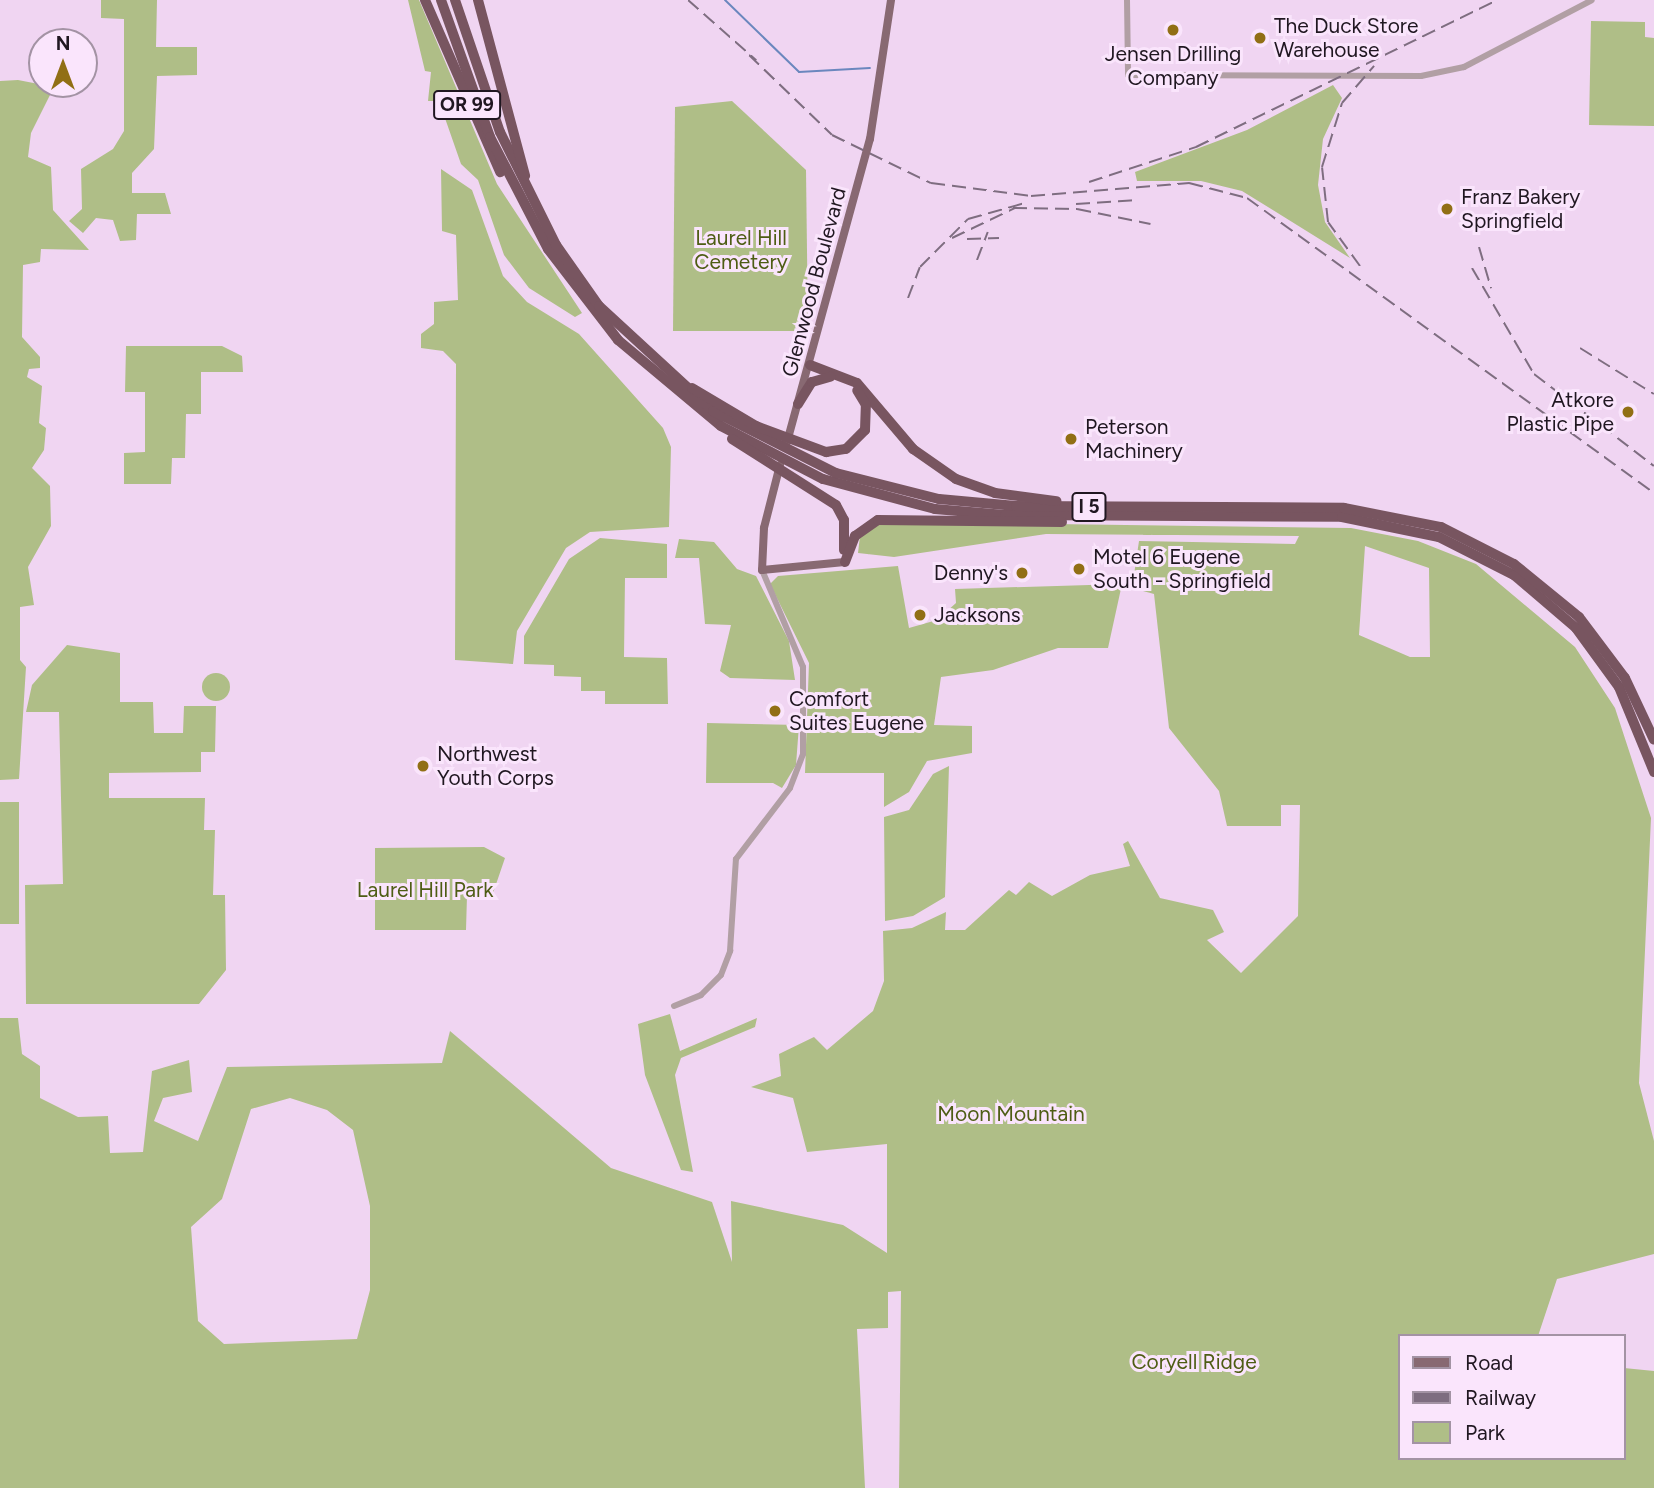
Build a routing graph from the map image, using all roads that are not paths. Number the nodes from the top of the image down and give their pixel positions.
1 (425, 0) edge
2 (441, 0) edge
3 (455, 0) edge
4 (478, 0) edge
5 (891, 0) edge
6 (1127, 0) edge
7 (1592, 0) edge
8 (523, 204) junction
9 (536, 209) junction
10 (809, 367) junction
11 (663, 371) junction
12 (830, 377) junction
13 (798, 404) junction
14 (720, 426) junction
15 (1124, 511) junction
16 (845, 562) junction
17 (762, 570) junction
18 (1654, 740) edge
19 (1654, 772) edge
20 (674, 1006) dead end

1 - 8 highway, OR 99
2 - 8 highway, I 5
3 - 9 highway, I 5
4 - 9 highway, OR 99
5 - 10 main road, Glenwood Boulevard
6 - 7 street
8 - 14 highway, I 5
9 - 11 highway, I 5
10 - 12 highway
10 - 13 main road, Glenwood Boulevard
10 - 15 highway
11 - 12 highway
11 - 15 highway, I 5
12 - 13 highway
13 - 17 main road, Glenwood Boulevard
14 - 15 highway, I 5
14 - 16 highway
15 - 16 highway
15 - 18 highway, I 5
15 - 19 highway, I 5
16 - 17 main road
17 - 20 street

